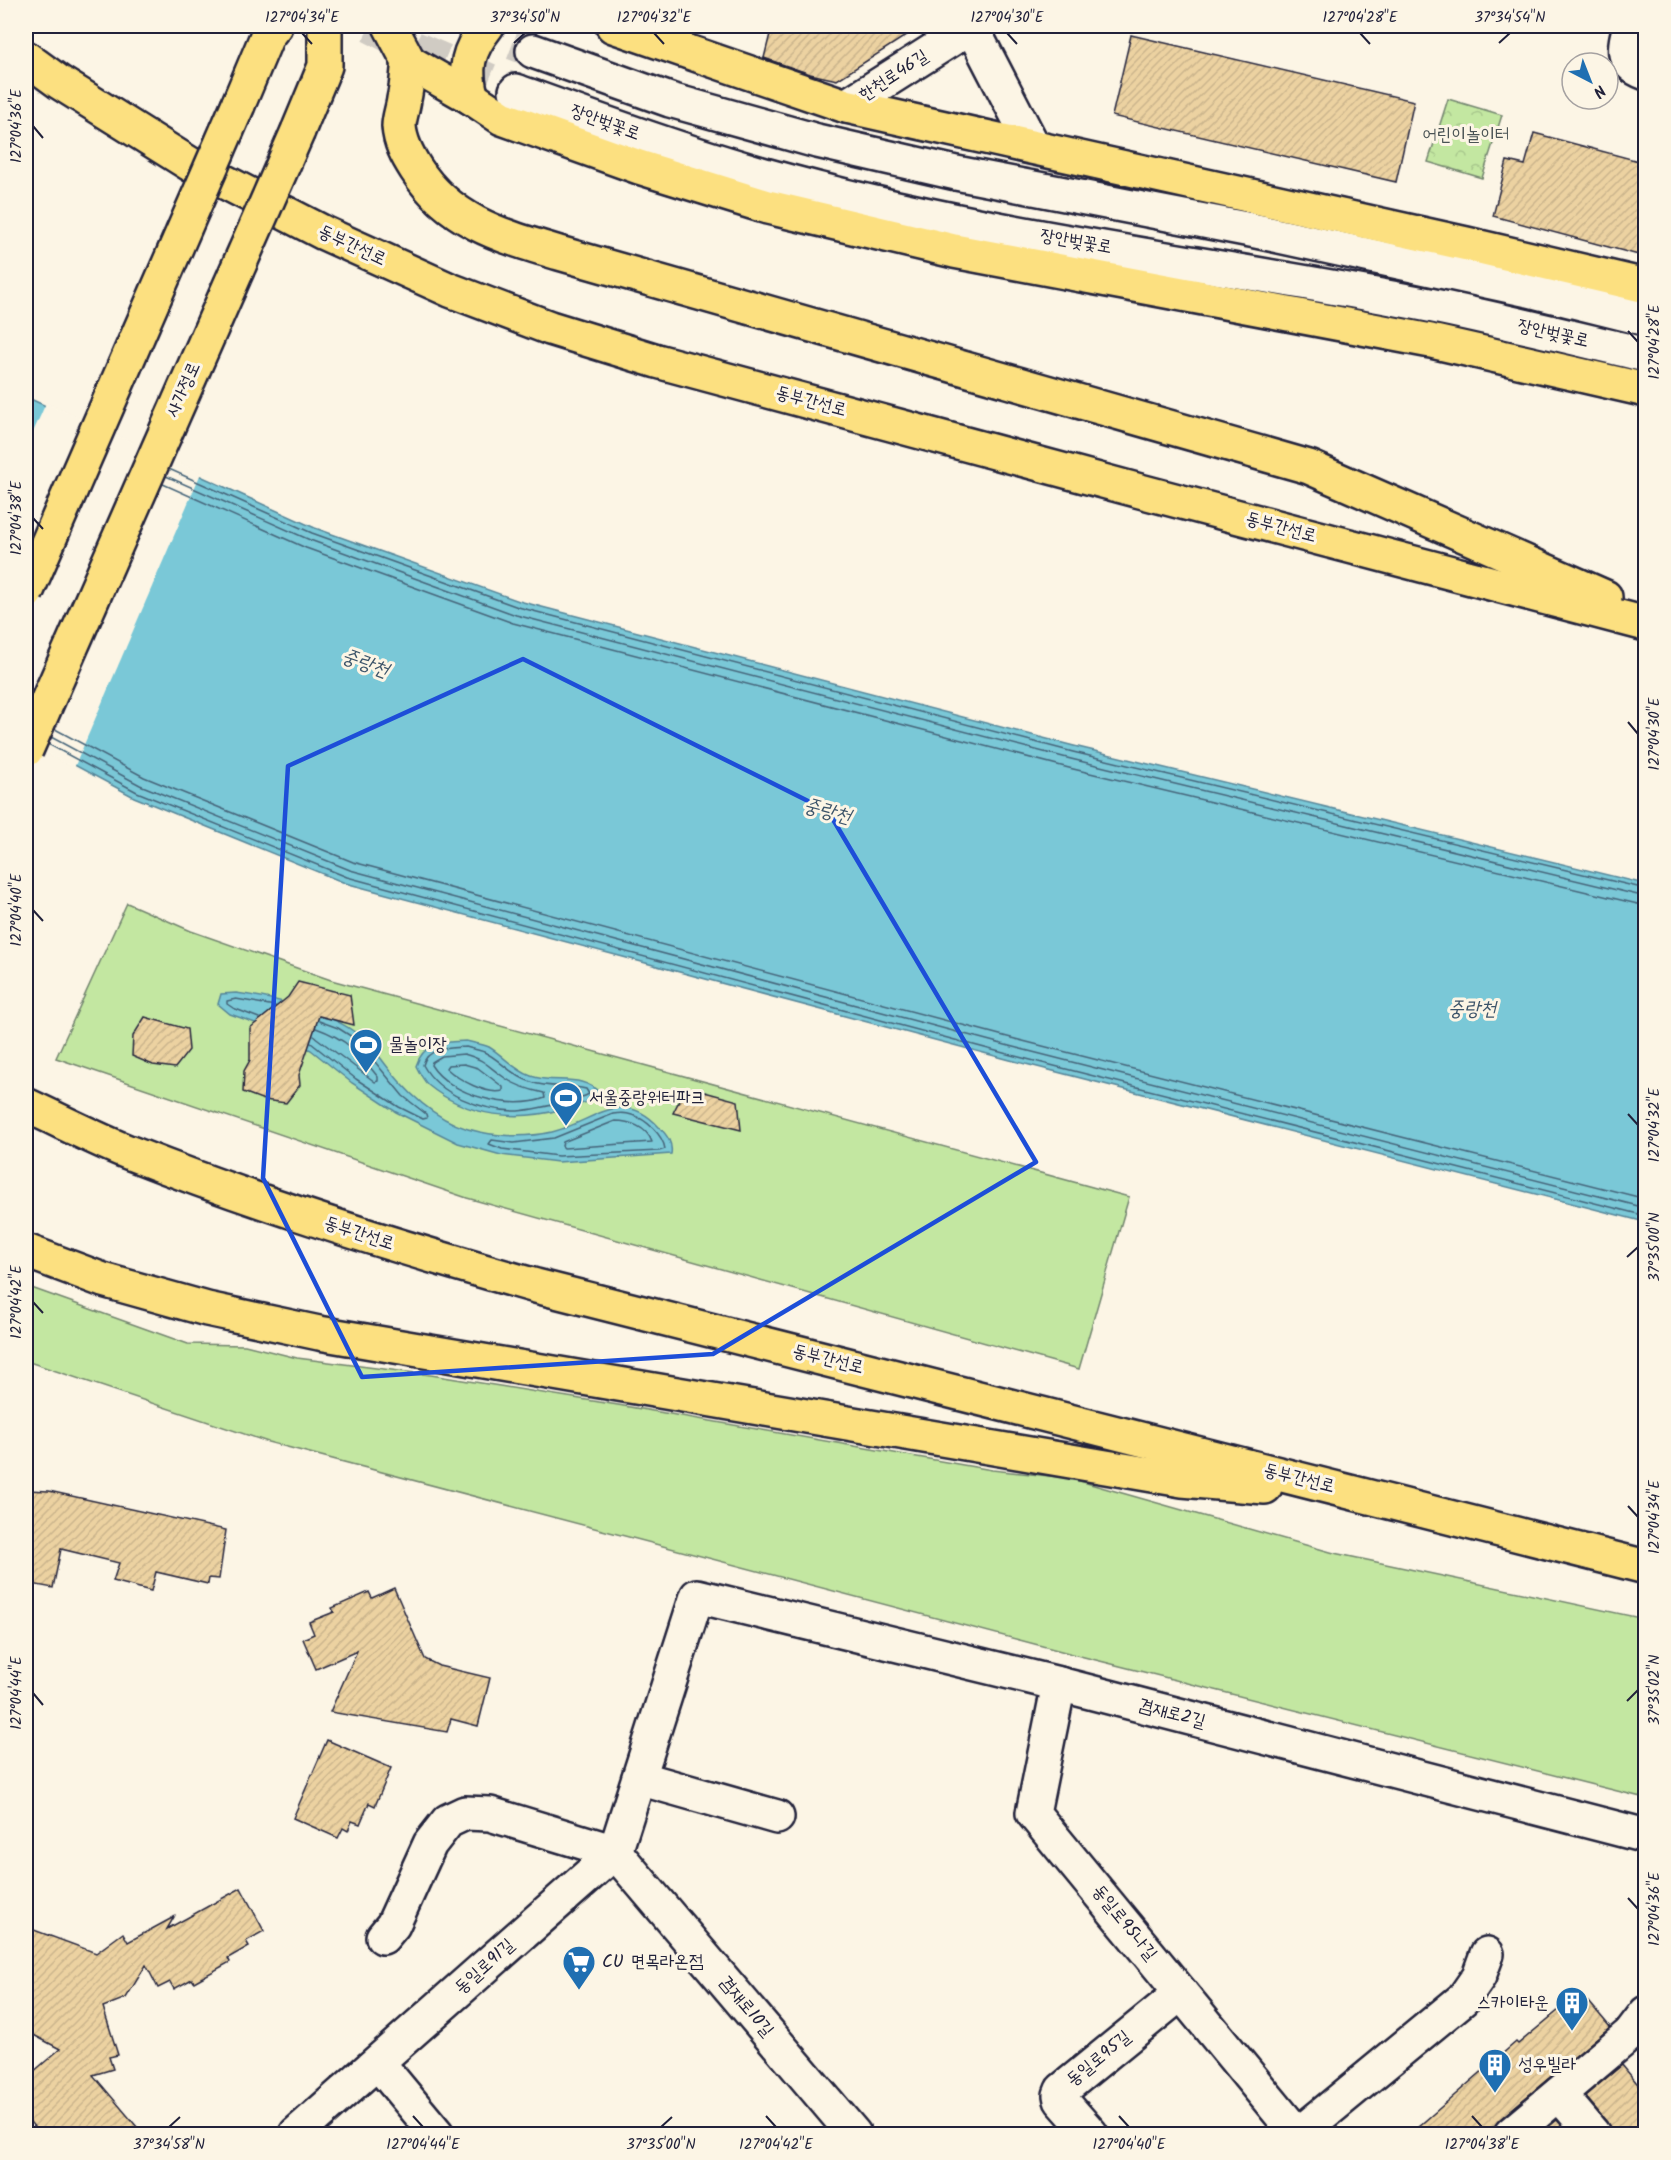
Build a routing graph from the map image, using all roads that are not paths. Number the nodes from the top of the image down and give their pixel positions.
1 (275, 26) edge
2 (325, 26) edge
3 (390, 26) edge
4 (487, 26) edge
5 (613, 26) edge
6 (971, 26) edge
7 (1630, 26) edge
8 (533, 51) tunnel mouth
9 (26, 58) edge
10 (409, 62) junction
11 (1646, 73) edge
12 (516, 91) tunnel mouth
13 (472, 98) junction
14 (846, 106) junction
15 (1033, 146) junction
16 (1646, 286) edge
17 (1646, 319) edge
18 (1646, 355) edge
19 (1646, 390) edge
20 (26, 593) edge
21 (1646, 614) edge
22 (1646, 624) edge
23 (26, 750) edge
24 (26, 1105) edge
25 (26, 1251) edge
26 (1355, 1494) junction
27 (1646, 1567) edge
28 (1059, 1684) junction
29 (639, 1778) junction
30 (777, 1817) dead end
31 (1646, 1836) edge
32 (615, 1852) junction
33 (383, 1937) dead end
34 (1487, 1954) dead end
35 (1181, 1993) junction
36 (1641, 2038) edge
37 (378, 2063) junction
38 (1559, 2094) junction
39 (296, 2134) edge
40 (437, 2134) edge
41 (854, 2134) edge
42 (1091, 2134) edge
43 (1298, 2134) edge
44 (1511, 2134) edge
45 (1593, 2134) edge

1 - 20 main road, bridge
2 - 23 main road, 사가정로, bridge
3 - 10 main road
4 - 13 main road
5 - 14 main road
6 - 14 street, 한천로46길
6 - 15 street
7 - 11 street
8 - 17 street, 장안벚꽃로
9 - 22 main road, 동부간선로
10 - 13 main road
10 - 21 main road
12 - 18 street, 장안벚꽃로
13 - 19 main road
14 - 15 main road
15 - 16 main road
24 - 26 main road, 동부간선로
25 - 26 main road
26 - 27 main road, 동부간선로
28 - 29 street, 겸재로2길
28 - 31 street, 겸재로2길
28 - 35 street, 동일로95나길
29 - 30 street
29 - 32 street
32 - 33 street
32 - 37 street, 동일로91길
32 - 41 street, 겸재로10길
34 - 43 street, 동일로95나길
35 - 42 street, 동일로95길
35 - 43 street, 동일로95나길
36 - 38 street
37 - 39 street, 동일로91길
37 - 40 street
38 - 44 street
38 - 45 street

